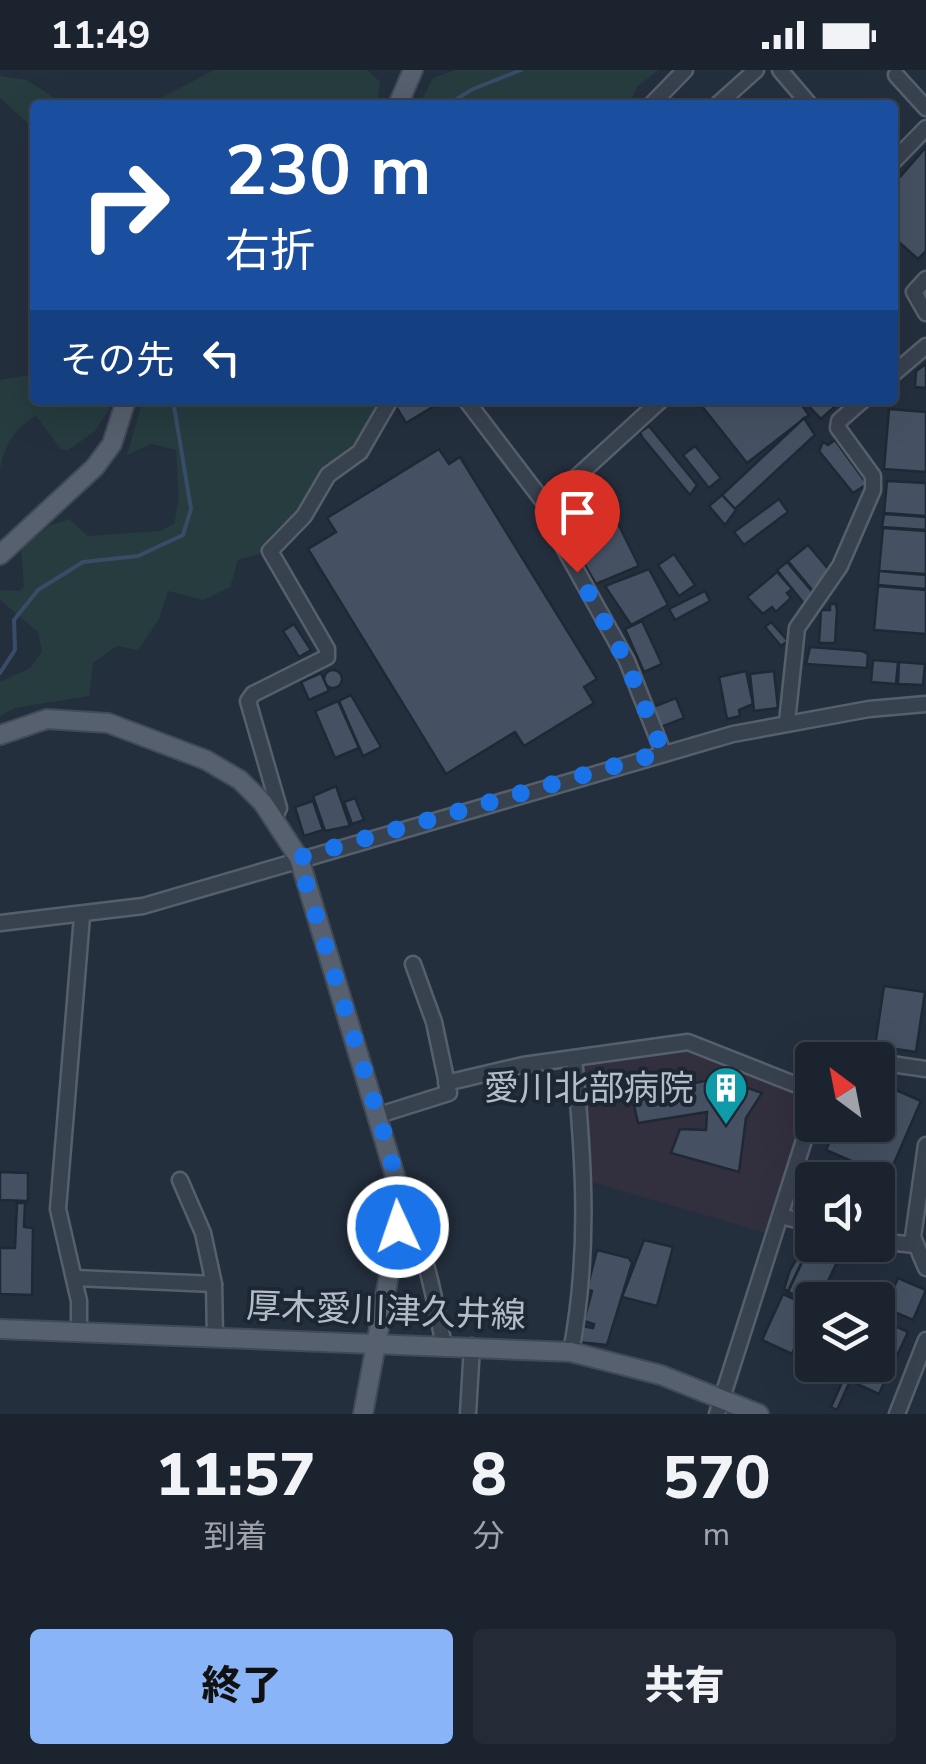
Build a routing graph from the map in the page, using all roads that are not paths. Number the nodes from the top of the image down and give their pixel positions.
1 (413, 70) edge
2 (685, 70) edge
3 (756, 70) edge
4 (780, 70) edge
5 (898, 82) dead end
6 (400, 100) edge
7 (656, 100) edge
8 (723, 100) edge
9 (806, 100) edge
10 (926, 108) edge
11 (926, 128) edge
12 (898, 156) edge
13 (926, 280) edge
14 (926, 313) edge
15 (926, 346) edge
16 (898, 370) edge
17 (124, 405) edge
18 (387, 405) edge
19 (470, 405) edge
20 (656, 405) edge
21 (857, 405) edge
22 (546, 505) junction
23 (0, 555) edge
24 (926, 704) edge
25 (788, 722) junction
26 (0, 734) edge
27 (663, 752) junction
28 (275, 817) junction
29 (298, 858) junction
30 (82, 916) junction
31 (0, 922) edge
32 (413, 964) dead end
33 (574, 1058) junction
34 (895, 1064) edge
35 (926, 1069) edge
36 (446, 1082) junction
37 (795, 1085) edge
38 (379, 1115) junction
39 (803, 1142) edge
40 (926, 1145) edge
41 (180, 1180) dead end
42 (398, 1203) junction
43 (780, 1216) junction
44 (795, 1220) edge
45 (895, 1243) edge
46 (914, 1246) junction
47 (926, 1268) edge
48 (75, 1278) junction
49 (214, 1284) junction
50 (0, 1329) edge
51 (79, 1332) junction
52 (216, 1337) junction
53 (926, 1340) edge
54 (378, 1344) junction
55 (444, 1345) junction
56 (472, 1346) junction
57 (571, 1352) junction
58 (721, 1406) edge
59 (363, 1414) edge
60 (468, 1414) edge
61 (760, 1414) edge
62 (898, 1414) edge

1 - 6 main road
2 - 7 street
3 - 8 street
4 - 9 street
5 - 10 street
11 - 12 street
13 - 14 street
15 - 16 street
17 - 23 main road
18 - 28 street
19 - 22 street
20 - 22 street
21 - 25 street
22 - 27 street
24 - 25 street
25 - 27 street
26 - 28 main road
27 - 29 street
28 - 29 main road
29 - 30 street
29 - 38 main road
30 - 31 street
30 - 48 street
32 - 36 street
33 - 36 street
33 - 37 street
33 - 57 street
34 - 35 street
36 - 38 street
38 - 42 main road
39 - 43 street
40 - 46 street
41 - 49 street
42 - 54 main road
42 - 55 street
43 - 44 street
43 - 58 street
45 - 46 street
46 - 47 street
48 - 49 street
48 - 51 street
49 - 52 street
50 - 51 main road, 厚木愛川津久井線
51 - 52 main road, 厚木愛川津久井線
52 - 54 main road, 厚木愛川津久井線
53 - 62 street
54 - 55 main road, 厚木愛川津久井線
54 - 59 main road
55 - 56 main road, 厚木愛川津久井線
56 - 57 main road, 厚木愛川津久井線
56 - 60 street
57 - 58 main road, 厚木愛川津久井線
58 - 61 main road, 厚木愛川津久井線

